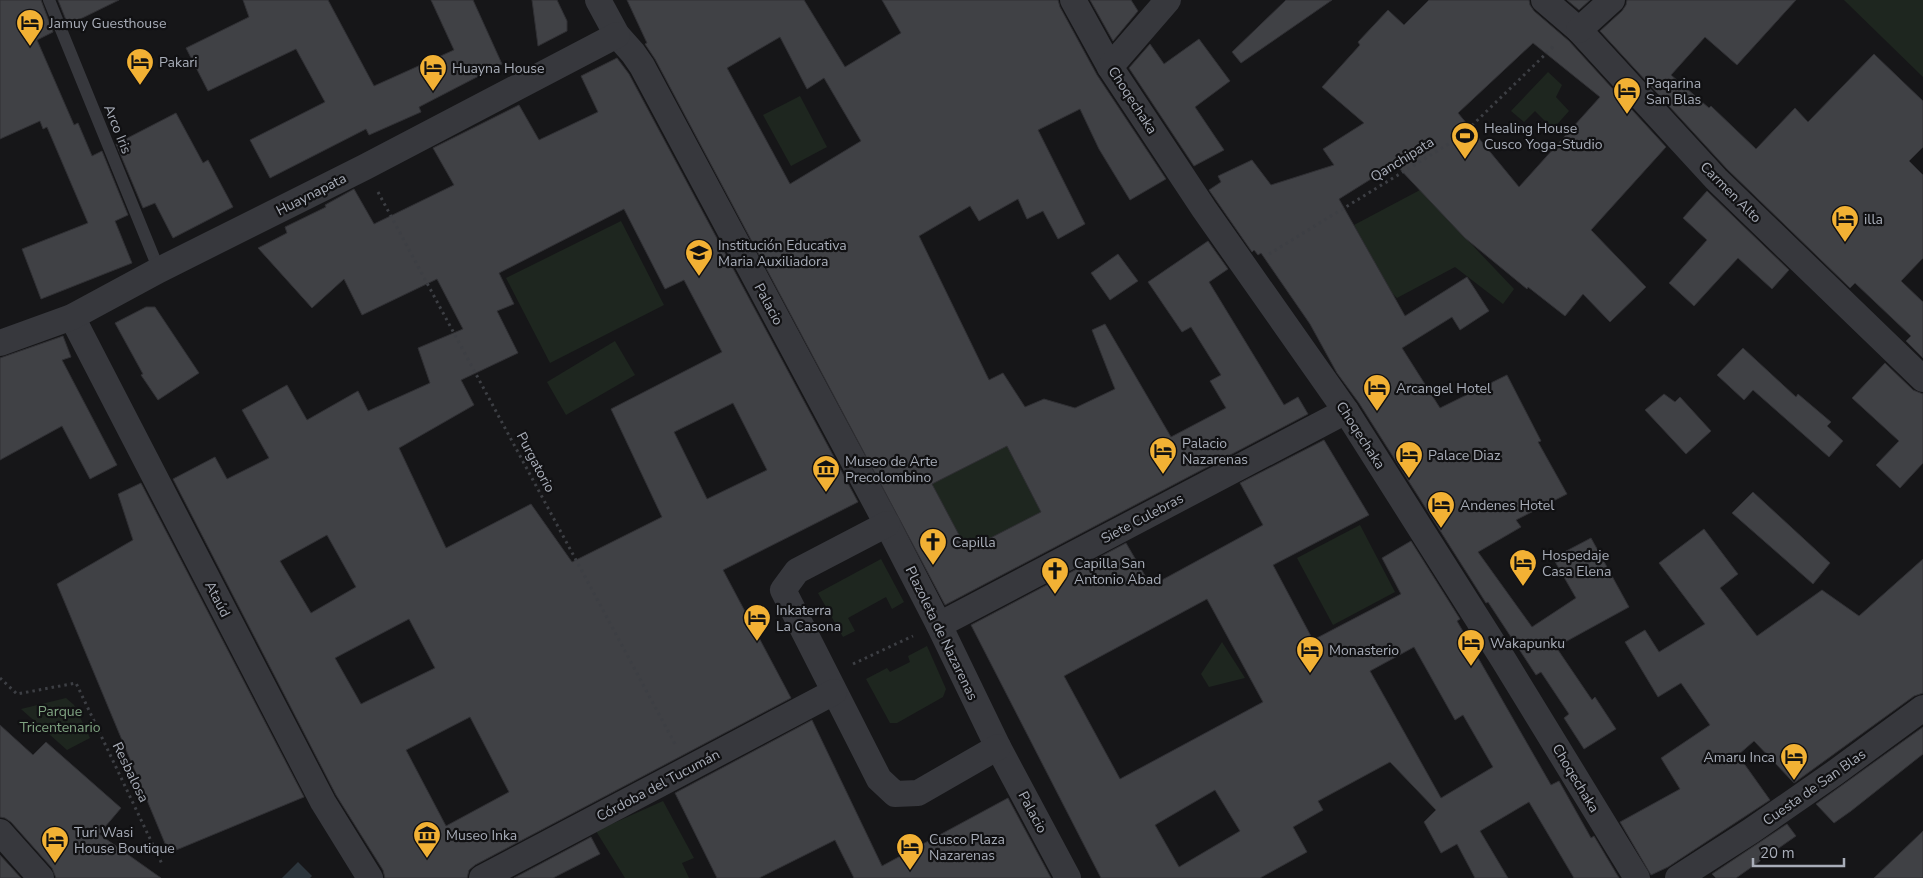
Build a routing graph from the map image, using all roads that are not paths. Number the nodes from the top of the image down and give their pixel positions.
1 (49, 0) edge
2 (598, 0) edge
3 (1073, 0) edge
4 (1168, 0) edge
5 (1544, 0) edge
6 (1612, 0) edge
7 (1576, 29) junction
8 (617, 36) junction
9 (1110, 67) junction
10 (159, 270) junction
11 (72, 317) junction
12 (0, 343) edge
13 (1923, 379) edge
14 (1346, 411) junction
15 (887, 524) junction
16 (939, 625) junction
17 (834, 692) junction
18 (1921, 713) edge
19 (998, 746) junction
20 (0, 832) edge
21 (41, 878) edge
22 (370, 878) edge
23 (482, 878) edge
24 (1068, 878) edge
25 (1637, 878) edge
26 (1678, 878) edge

1 - 10 lane, Arco Iris
2 - 8 street, Palacio
3 - 9 street, Choqechaka
4 - 9 street
5 - 7 street, Carmen Alto
6 - 7 street
7 - 13 street, Carmen Alto
8 - 10 street, Huaynapata
8 - 15 street, Palacio
9 - 14 street, Choqechaka
10 - 11 street, Huaynapata
11 - 12 street, Huaynapata
11 - 22 street, Ataúd
14 - 16 street, Siete Culebras
14 - 25 street, Choqechaka
15 - 16 street, Plazoleta de Nazarenas
15 - 17 street
16 - 19 street, Plazoleta de Nazarenas
17 - 19 street
17 - 23 street, Córdoba del Tucumán
18 - 26 street, Cuesta de San Blas
19 - 24 street, Palacio
20 - 21 street

